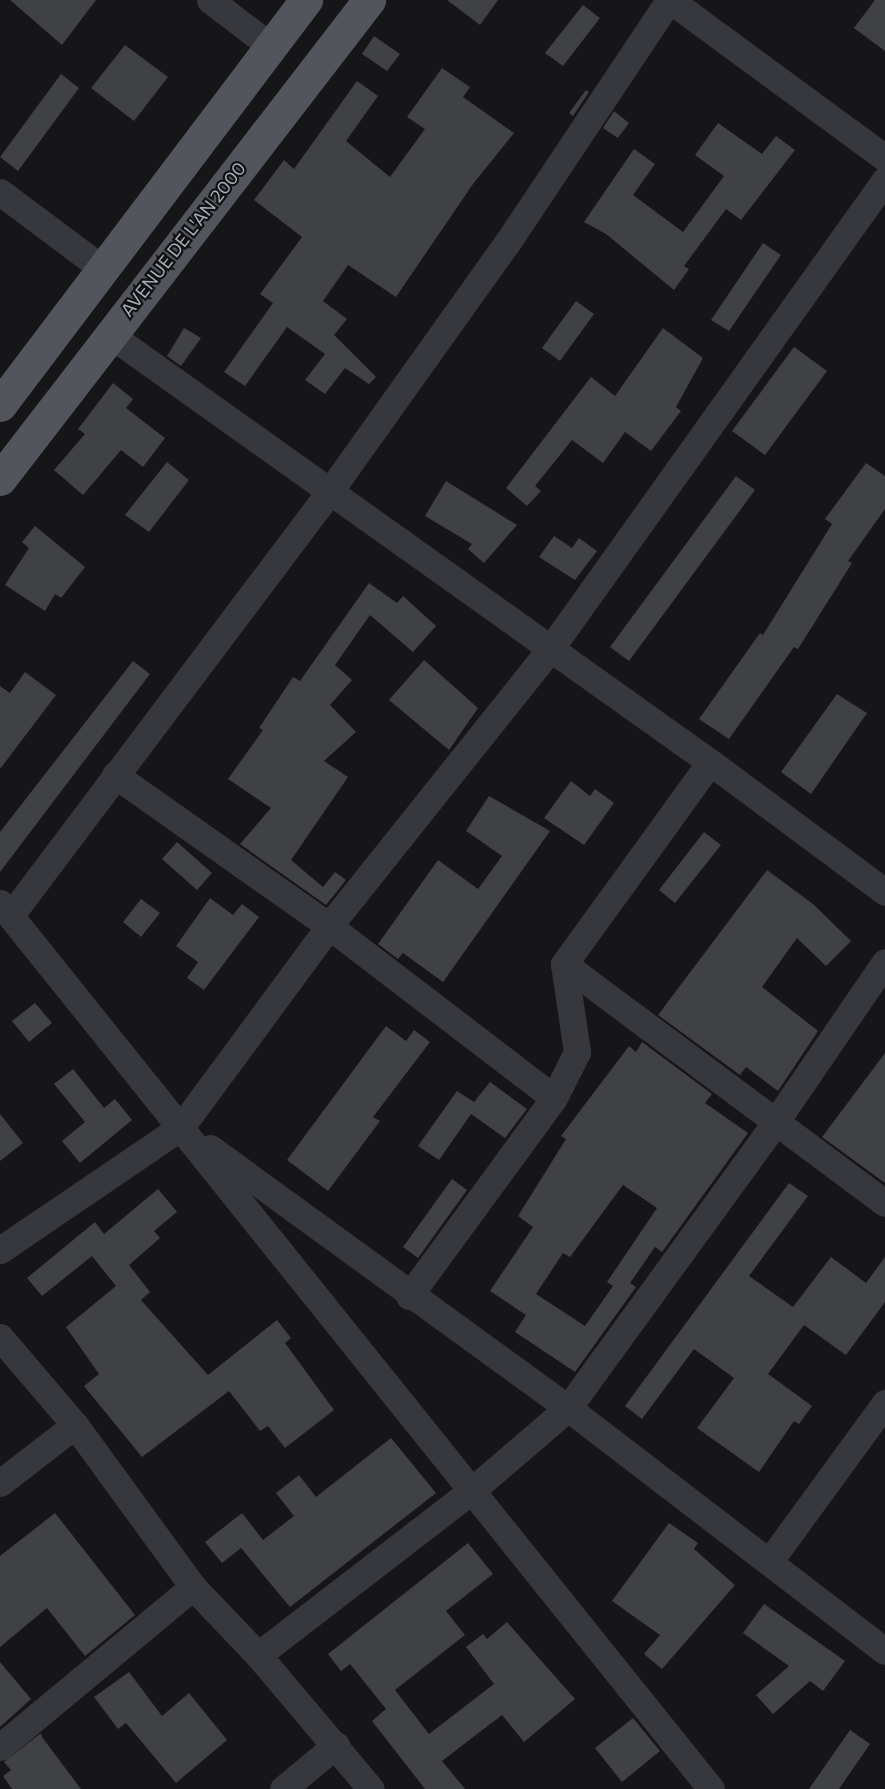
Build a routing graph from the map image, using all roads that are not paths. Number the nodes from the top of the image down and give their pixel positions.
1 (210, 0) edge
2 (306, 0) edge
3 (369, 0) edge
4 (670, 0) edge
5 (269, 45) junction
6 (885, 158) edge
7 (885, 180) edge
8 (0, 192) edge
9 (103, 269) junction
10 (109, 334) junction
11 (0, 405) edge
12 (0, 479) edge
13 (330, 491) junction
14 (551, 648) junction
15 (710, 762) junction
16 (115, 775) junction
17 (885, 892) edge
18 (5, 909) edge
19 (329, 926) junction
20 (885, 962) edge
21 (564, 964) junction
22 (554, 1098) junction
23 (774, 1124) junction
24 (181, 1127) junction
25 (885, 1203) edge
26 (0, 1250) edge
27 (409, 1296) junction
28 (0, 1337) edge
29 (885, 1402) edge
30 (568, 1408) junction
31 (75, 1425) junction
32 (0, 1483) edge
33 (470, 1492) junction
34 (769, 1562) junction
35 (193, 1587) junction
36 (885, 1651) edge
37 (258, 1654) junction
38 (336, 1744) junction
39 (0, 1747) edge
40 (283, 1789) edge
41 (371, 1789) edge
42 (711, 1789) edge

1 - 5 street
2 - 5 main road
3 - 10 main road, AVENUE DE L'AN 2000
4 - 6 street
4 - 13 street
5 - 9 main road
7 - 14 street
8 - 9 street
9 - 11 main road
10 - 12 main road, AVENUE DE L'AN 2000
10 - 13 street
13 - 14 street
13 - 16 street
14 - 15 street
14 - 19 street
15 - 17 street
15 - 21 street
16 - 18 street
16 - 19 street
18 - 24 street
19 - 22 street
19 - 24 street
20 - 23 street
21 - 22 street
21 - 23 street
22 - 27 street
23 - 25 street
23 - 30 street
24 - 26 street
24 - 27 street
24 - 33 street
27 - 30 street
28 - 31 street
29 - 34 street
30 - 33 street
30 - 34 street
31 - 32 street
31 - 35 street
33 - 37 street
33 - 42 street
34 - 36 street
35 - 37 street
35 - 39 street
37 - 38 street
38 - 40 street
38 - 41 street

